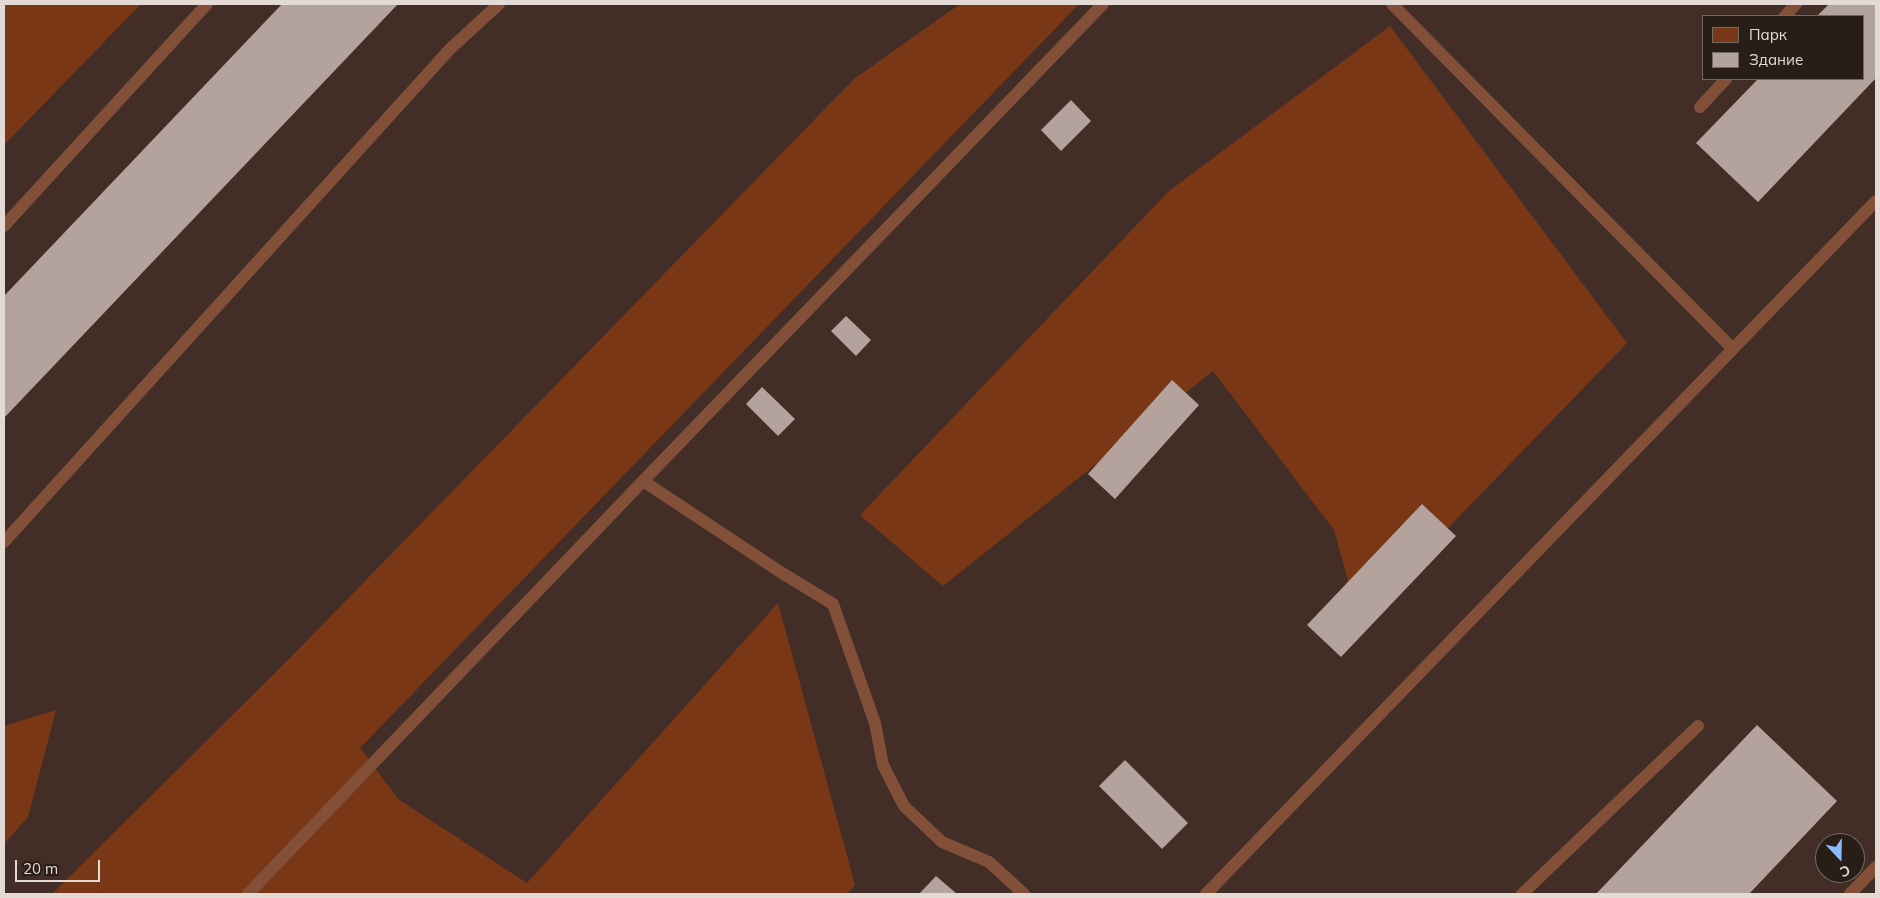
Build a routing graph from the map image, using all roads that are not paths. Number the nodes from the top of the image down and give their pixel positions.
1 (207, 4) edge
2 (499, 4) edge
3 (1103, 4) edge
4 (1392, 4) edge
5 (1796, 4) edge
6 (1786, 15) edge
7 (1725, 80) edge
8 (1700, 108) dead end
9 (1876, 201) edge
10 (4, 226) edge
11 (1732, 349) junction
12 (643, 480) junction
13 (4, 542) edge
14 (1698, 726) dead end
15 (1876, 867) edge
16 (248, 894) edge
17 (1024, 894) edge
18 (1206, 894) edge
19 (1522, 894) edge
20 (1850, 894) edge

1 - 10 lane
2 - 13 lane
3 - 12 lane
4 - 11 lane
5 - 6 lane
7 - 8 lane
9 - 11 lane
11 - 18 lane
12 - 16 lane
12 - 17 lane
14 - 19 lane
15 - 20 lane

